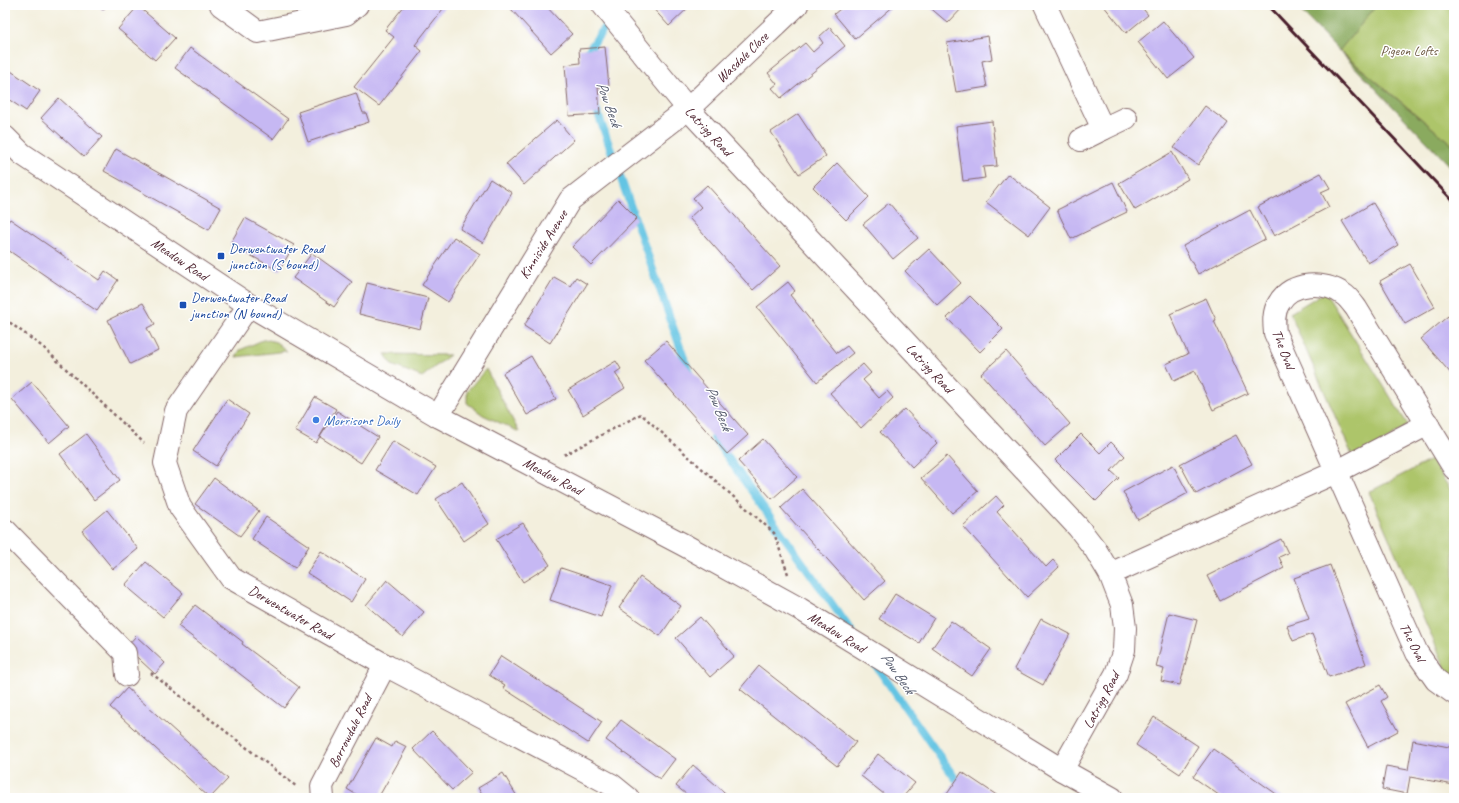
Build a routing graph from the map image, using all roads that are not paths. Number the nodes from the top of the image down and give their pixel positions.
1 (221, 5) edge
2 (357, 5) edge
3 (603, 5) edge
4 (797, 5) edge
5 (1045, 5) edge
6 (688, 109) junction
7 (1126, 118) dead end
8 (1103, 129) junction
9 (5, 137) edge
10 (1081, 140) dead end
11 (249, 305) junction
12 (438, 416) junction
13 (1428, 424) junction
14 (1454, 468) edge
15 (1336, 472) junction
16 (5, 530) edge
17 (1110, 574) junction
18 (384, 665) junction
19 (127, 675) dead end
20 (1454, 693) edge
21 (1062, 770) junction
22 (323, 794) edge
23 (628, 798) edge
24 (1112, 798) edge

1 - 2 street
3 - 6 street, Latrigg Road
4 - 6 street, Wasdale Close
5 - 8 street
6 - 12 street, Kinniside Avenue
6 - 17 street, Latrigg Road
7 - 8 street
8 - 10 street
9 - 11 street, Meadow Road
11 - 12 street, Meadow Road
11 - 18 street, Derwentwater Road
12 - 21 street, Meadow Road
13 - 14 street, The Oval
13 - 15 street
13 - 15 street, The Oval
15 - 17 street
15 - 20 street, The Oval
16 - 19 street
17 - 21 street, Latrigg Road
18 - 22 street, Borrowdale Road
18 - 23 street, Derwentwater Road
21 - 24 street, Meadow Road

